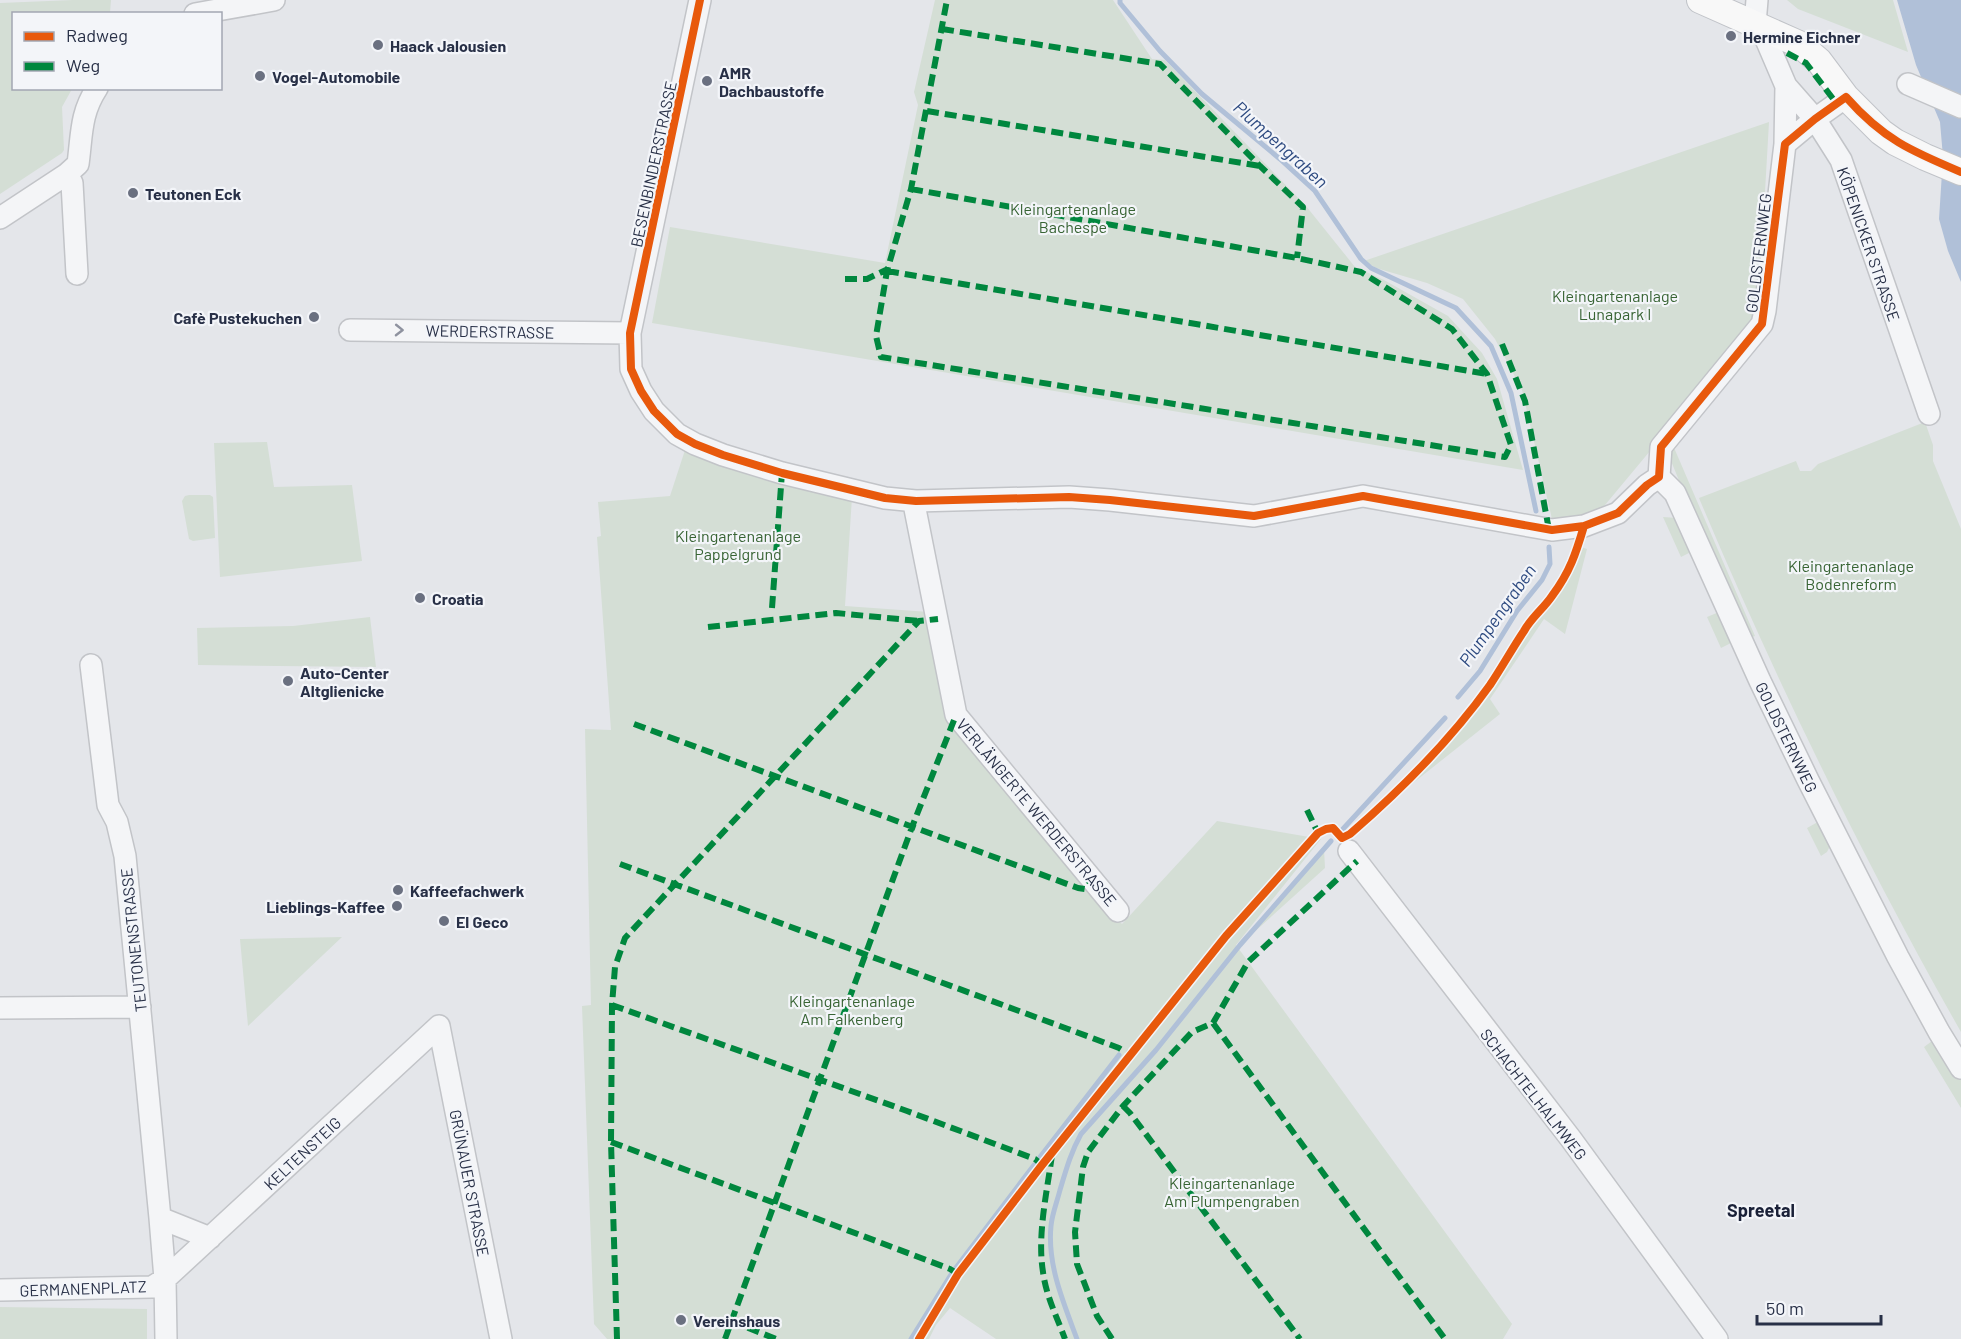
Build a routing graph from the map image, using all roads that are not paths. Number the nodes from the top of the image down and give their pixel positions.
1 (274, 0) edge
2 (700, 0) edge
3 (1700, 0) edge
4 (206, 12) edge
5 (1756, 12) edge
6 (1908, 84) dead end
7 (1785, 87) junction
8 (96, 90) edge
9 (1846, 97) junction
10 (1961, 107) edge
11 (1815, 118) junction
12 (1785, 144) junction
13 (1961, 172) edge
14 (68, 174) junction
15 (0, 218) edge
16 (77, 274) dead end
17 (350, 330) dead end
18 (630, 333) junction
19 (1929, 414) dead end
20 (1659, 477) junction
21 (916, 501) junction
22 (91, 665) dead end
23 (1349, 850) dead end
24 (1119, 911) dead end
25 (140, 1007) junction
26 (0, 1008) edge
27 (439, 1026) joint
28 (1961, 1068) edge
29 (160, 1218) junction
30 (210, 1238) junction
31 (165, 1279) junction
32 (0, 1290) edge
33 (166, 1339) edge
34 (501, 1339) edge
35 (1717, 1339) edge

1 - 4 street
2 - 18 street, BESENBINDERSTRASSE
3 - 5 main road
5 - 7 street, GOLDSTERNWEG
5 - 9 main road
6 - 10 street
7 - 11 street, KÖPENICKER STRASSE
7 - 12 street, GOLDSTERNWEG
8 - 14 street
9 - 11 street
9 - 13 main road
11 - 12 street
11 - 19 street, KÖPENICKER STRASSE
12 - 20 street, GOLDSTERNWEG
14 - 15 street
14 - 16 street
17 -> 18 street, WERDERSTRASSE
18 - 21 street
20 - 21 street
20 - 28 street, GOLDSTERNWEG
21 - 24 street, VERLÄNGERTE WERDERSTRASSE
22 - 25 street, TEUTONENSTRASSE
23 - 35 street, SCHACHTELHALMWEG
25 - 26 street
25 - 29 street, TEUTONENSTRASSE
27 - 30 street, KELTENSTEIG
27 - 34 street, GRÜNAUER STRASSE
29 - 30 street
29 - 31 street, TEUTONENSTRASSE
30 - 31 street, KELTENSTEIG
31 - 32 street, GERMANENPLATZ
31 - 33 street, TEUTONENSTRASSE

